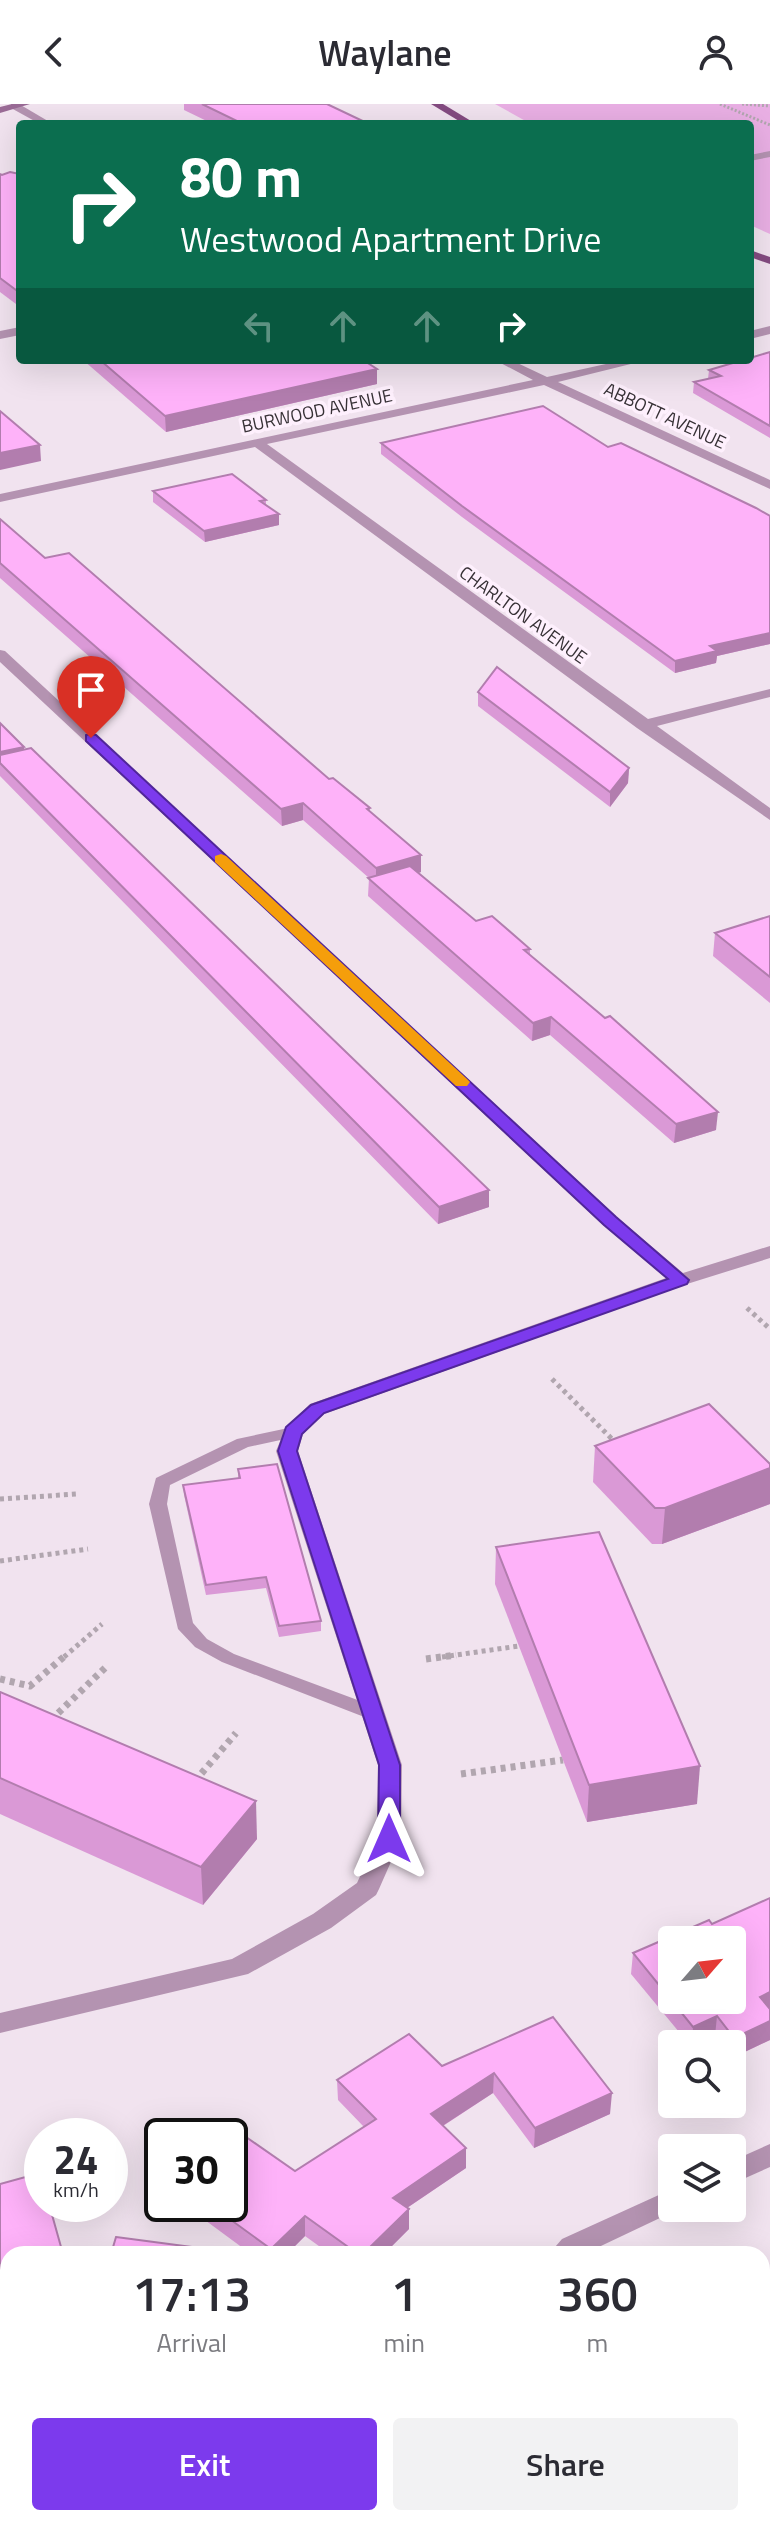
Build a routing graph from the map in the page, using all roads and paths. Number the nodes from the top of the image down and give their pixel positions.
1 (436, 104) edge
2 (720, 104) edge
3 (742, 104) edge
4 (17, 105) edge
5 (770, 106) edge
6 (0, 110) edge
7 (41, 120) edge
8 (464, 120) edge
9 (770, 125) edge
10 (0, 323) edge
11 (11, 333) edge
12 (510, 364) edge
13 (624, 364) edge
14 (548, 382) junction
15 (256, 442) junction
16 (770, 485) edge
17 (0, 498) edge
18 (0, 654) edge
19 (770, 693) edge
20 (642, 725) junction
21 (770, 815) edge
22 (770, 1252) edge
23 (680, 1280) junction
24 (747, 1308) dead end
25 (770, 1329) edge
26 (552, 1379) dead end
27 (293, 1432) junction
28 (619, 1446) edge
29 (77, 1494) dead end
30 (0, 1499) edge
31 (88, 1549) dead end
32 (0, 1561) edge
33 (102, 1624) dead end
34 (519, 1646) edge
35 (426, 1659) dead end
36 (108, 1665) dead end
37 (0, 1679) edge
38 (372, 1713) junction
39 (41, 1730) edge
40 (236, 1733) dead end
41 (563, 1760) edge
42 (461, 1774) dead end
43 (185, 1792) edge
44 (0, 2023) edge
45 (770, 2155) edge
46 (746, 2166) edge
47 (658, 2207) edge
48 (574, 2246) edge

1 - 8 main road
2 - 9 path
3 - 5 path
4 - 6 main road
4 - 7 street
10 - 11 street
12 - 14 street, ABBOTT AVENUE
13 - 14 street, BURWOOD AVENUE
14 - 15 street, BURWOOD AVENUE
14 - 16 street, ABBOTT AVENUE
15 - 17 street, BURWOOD AVENUE
15 - 20 street, CHARLTON AVENUE
18 - 23 street
19 - 20 street
20 - 21 street, CHARLTON AVENUE
22 - 23 street
23 - 27 street
24 - 25 path
26 - 28 path
27 - 38 street
27 - 38 lane
29 - 30 path
31 - 32 path
33 - 37 path
34 - 35 path
36 - 39 path
38 - 44 street
40 - 43 path
41 - 42 path
45 - 46 street
47 - 48 street

